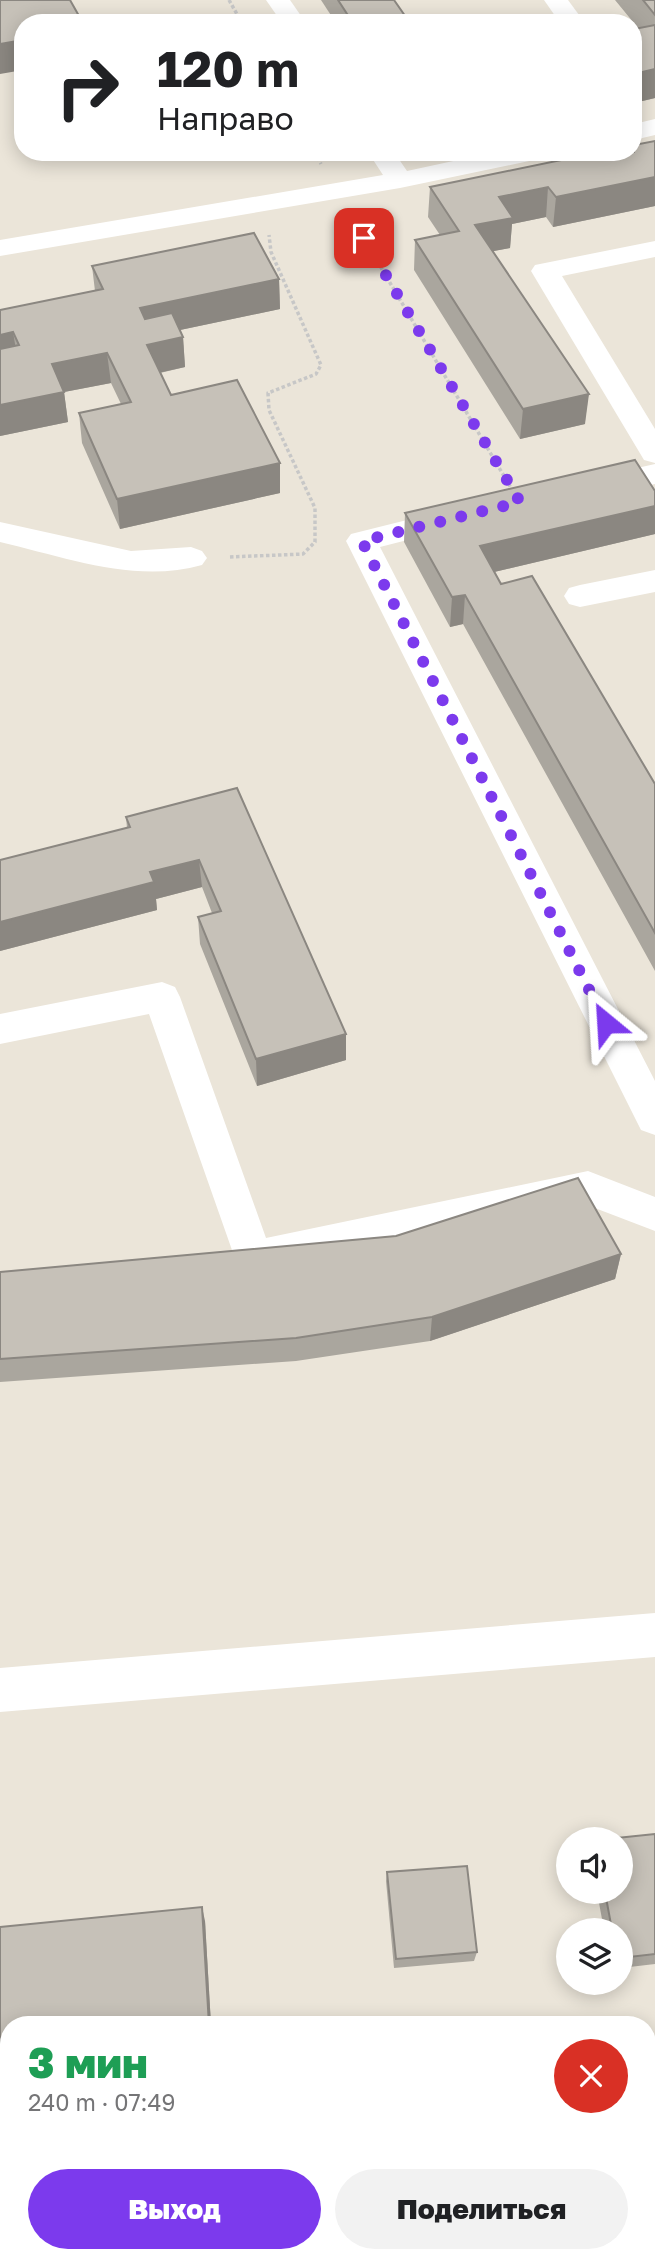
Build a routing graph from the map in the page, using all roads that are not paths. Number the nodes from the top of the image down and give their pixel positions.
1 (387, 161) edge
2 (491, 161) edge
3 (400, 180) junction
4 (0, 248) edge
5 (655, 249) edge
6 (655, 453) edge
7 (655, 474) edge
8 (560, 494) edge
9 (520, 502) edge
10 (0, 532) edge
11 (191, 558) road end
12 (655, 581) edge
13 (580, 596) dead end
14 (0, 1029) edge
15 (655, 1119) edge
16 (655, 1214) edge
17 (253, 1258) junction
18 (213, 1261) edge
19 (655, 1635) edge
20 (0, 1690) edge

1 - 3 street
2 - 3 street
3 - 4 street
5 - 6 street
7 - 8 street
9 - 15 street
10 - 11 street
12 - 13 street
14 - 17 street
16 - 17 street
17 - 18 street
19 - 20 street

